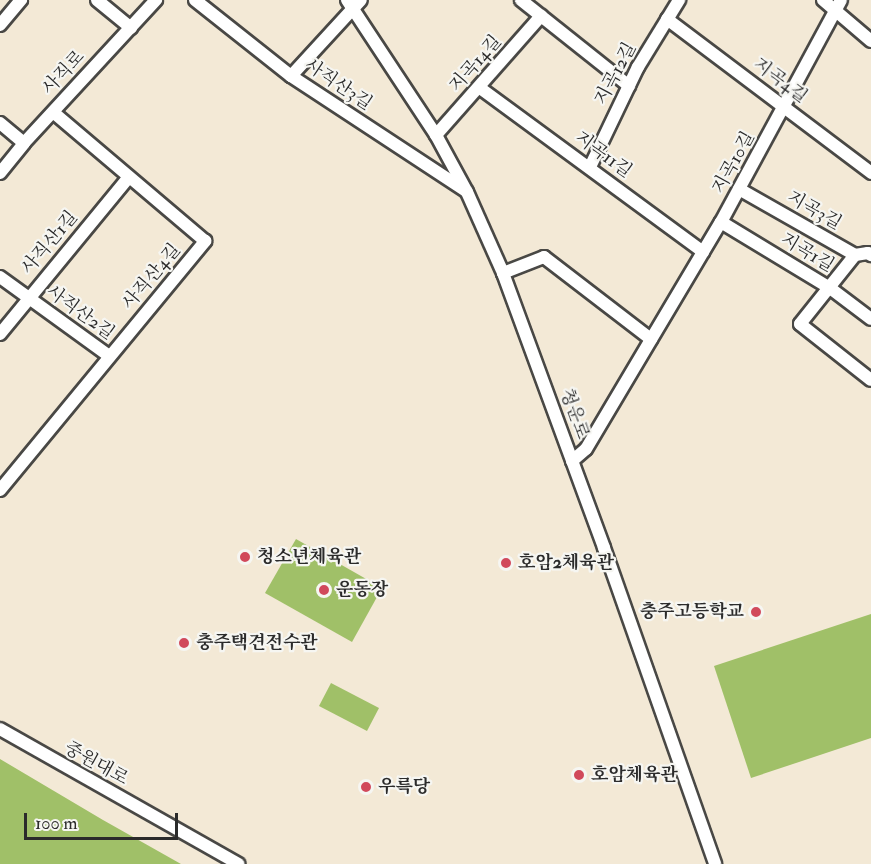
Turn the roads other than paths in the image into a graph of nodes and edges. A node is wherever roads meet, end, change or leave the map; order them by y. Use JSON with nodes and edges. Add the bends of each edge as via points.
{"nodes":[{"id":1,"x":21,"y":0,"type":"edge"},
{"id":2,"x":97,"y":0,"type":"edge"},
{"id":3,"x":156,"y":0,"type":"edge"},
{"id":4,"x":195,"y":0,"type":"edge"},
{"id":5,"x":521,"y":0,"type":"edge"},
{"id":6,"x":680,"y":0,"type":"edge"},
{"id":7,"x":823,"y":0,"type":"edge"},
{"id":8,"x":354,"y":3,"type":"edge"},
{"id":9,"x":838,"y":5,"type":"edge"},
{"id":10,"x":541,"y":16,"type":"junction"},
{"id":11,"x":667,"y":19,"type":"junction"},
{"id":12,"x":0,"y":25,"type":"edge"},
{"id":13,"x":131,"y":28,"type":"junction"},
{"id":14,"x":871,"y":41,"type":"edge"},
{"id":15,"x":291,"y":76,"type":"junction"},
{"id":16,"x":629,"y":86,"type":"junction"},
{"id":17,"x":480,"y":88,"type":"junction"},
{"id":18,"x":785,"y":108,"type":"junction"},
{"id":19,"x":53,"y":112,"type":"junction"},
{"id":20,"x":0,"y":123,"type":"edge"},
{"id":21,"x":436,"y":135,"type":"junction"},
{"id":22,"x":24,"y":143,"type":"junction"},
{"id":23,"x":590,"y":167,"type":"junction"},
{"id":24,"x":0,"y":173,"type":"edge"},
{"id":25,"x":871,"y":173,"type":"edge"},
{"id":26,"x":129,"y":177,"type":"junction"},
{"id":27,"x":739,"y":189,"type":"junction"},
{"id":28,"x":468,"y":192,"type":"junction"},
{"id":29,"x":722,"y":222,"type":"junction"},
{"id":30,"x":703,"y":252,"type":"junction"},
{"id":31,"x":855,"y":255,"type":"junction"},
{"id":32,"x":871,"y":255,"type":"edge"},
{"id":33,"x":503,"y":273,"type":"junction"},
{"id":34,"x":0,"y":277,"type":"edge"},
{"id":35,"x":830,"y":288,"type":"junction"},
{"id":36,"x":28,"y":297,"type":"junction"},
{"id":37,"x":871,"y":319,"type":"edge"},
{"id":38,"x":0,"y":334,"type":"edge"},
{"id":39,"x":651,"y":339,"type":"junction"},
{"id":40,"x":109,"y":356,"type":"junction"},
{"id":41,"x":871,"y":380,"type":"edge"},
{"id":42,"x":572,"y":461,"type":"junction"},
{"id":43,"x":0,"y":490,"type":"edge"},
{"id":44,"x":0,"y":729,"type":"edge"},
{"id":45,"x":239,"y":864,"type":"edge"},
{"id":46,"x":715,"y":864,"type":"edge"}],
"edges":[{"from":1,"to":12,"type":"street"},
{"from":2,"to":13,"type":"street"},
{"from":3,"to":13,"type":"street","name":"사직로"},
{"from":4,"to":15,"type":"street","name":"사직산3길"},
{"from":5,"to":10,"type":"street"},
{"from":6,"to":11,"type":"street","name":"지곡12길"},
{"from":7,"to":9,"type":"street"},
{"from":8,"to":15,"type":"street"},
{"from":8,"to":21,"type":"street","name":"청운로"},
{"from":9,"to":14,"type":"street"},
{"from":9,"to":18,"type":"street","name":"지곡10길"},
{"from":10,"to":16,"type":"street"},
{"from":10,"to":17,"type":"street","name":"지곡14길"},
{"from":11,"to":16,"type":"street","name":"지곡12길"},
{"from":11,"to":18,"type":"street","name":"지곡4길"},
{"from":13,"to":19,"type":"street","name":"사직로"},
{"from":15,"to":28,"type":"street","name":"사직산3길"},
{"from":16,"to":23,"type":"street","name":"지곡12길"},
{"from":17,"to":21,"type":"street","name":"지곡14길"},
{"from":17,"to":23,"type":"street","name":"지곡11길"},
{"from":18,"to":25,"type":"street","name":"지곡4길"},
{"from":18,"to":27,"type":"street","name":"지곡10길"},
{"from":19,"to":22,"type":"street","name":"사직로"},
{"from":19,"to":26,"type":"street","name":"사직산4길"},
{"from":20,"to":22,"type":"street"},
{"from":21,"to":28,"type":"street","name":"청운로"},
{"from":22,"to":24,"type":"street","name":"사직로"},
{"from":23,"to":30,"type":"street","name":"지곡11길"},
{"from":26,"to":36,"type":"street","name":"사직산1길"},
{"from":26,"to":40,"type":"street","name":"사직산4길","via":[[206,241]]},
{"from":27,"to":29,"type":"street","name":"지곡10길"},
{"from":27,"to":31,"type":"street","name":"지곡3길"},
{"from":28,"to":33,"type":"street","name":"청운로"},
{"from":29,"to":30,"type":"street","name":"지곡10길"},
{"from":29,"to":35,"type":"street","name":"지곡1길"},
{"from":30,"to":39,"type":"street","name":"지곡10길"},
{"from":31,"to":32,"type":"street","name":"지곡3길"},
{"from":31,"to":35,"type":"street"},
{"from":33,"to":39,"type":"street","via":[[544,257]]},
{"from":33,"to":42,"type":"street","name":"청운로"},
{"from":34,"to":36,"type":"street","name":"사직산2길"},
{"from":35,"to":37,"type":"street","name":"지곡1길"},
{"from":35,"to":41,"type":"street","via":[[800,324]]},
{"from":36,"to":38,"type":"street","name":"사직산1길"},
{"from":36,"to":40,"type":"street","name":"사직산2길"},
{"from":39,"to":42,"type":"street","name":"지곡10길","via":[[586,449]]},
{"from":40,"to":43,"type":"street","name":"사직산4길"},
{"from":42,"to":46,"type":"street","name":"청운로"},
{"from":44,"to":45,"type":"street","name":"중원대로"}]}
